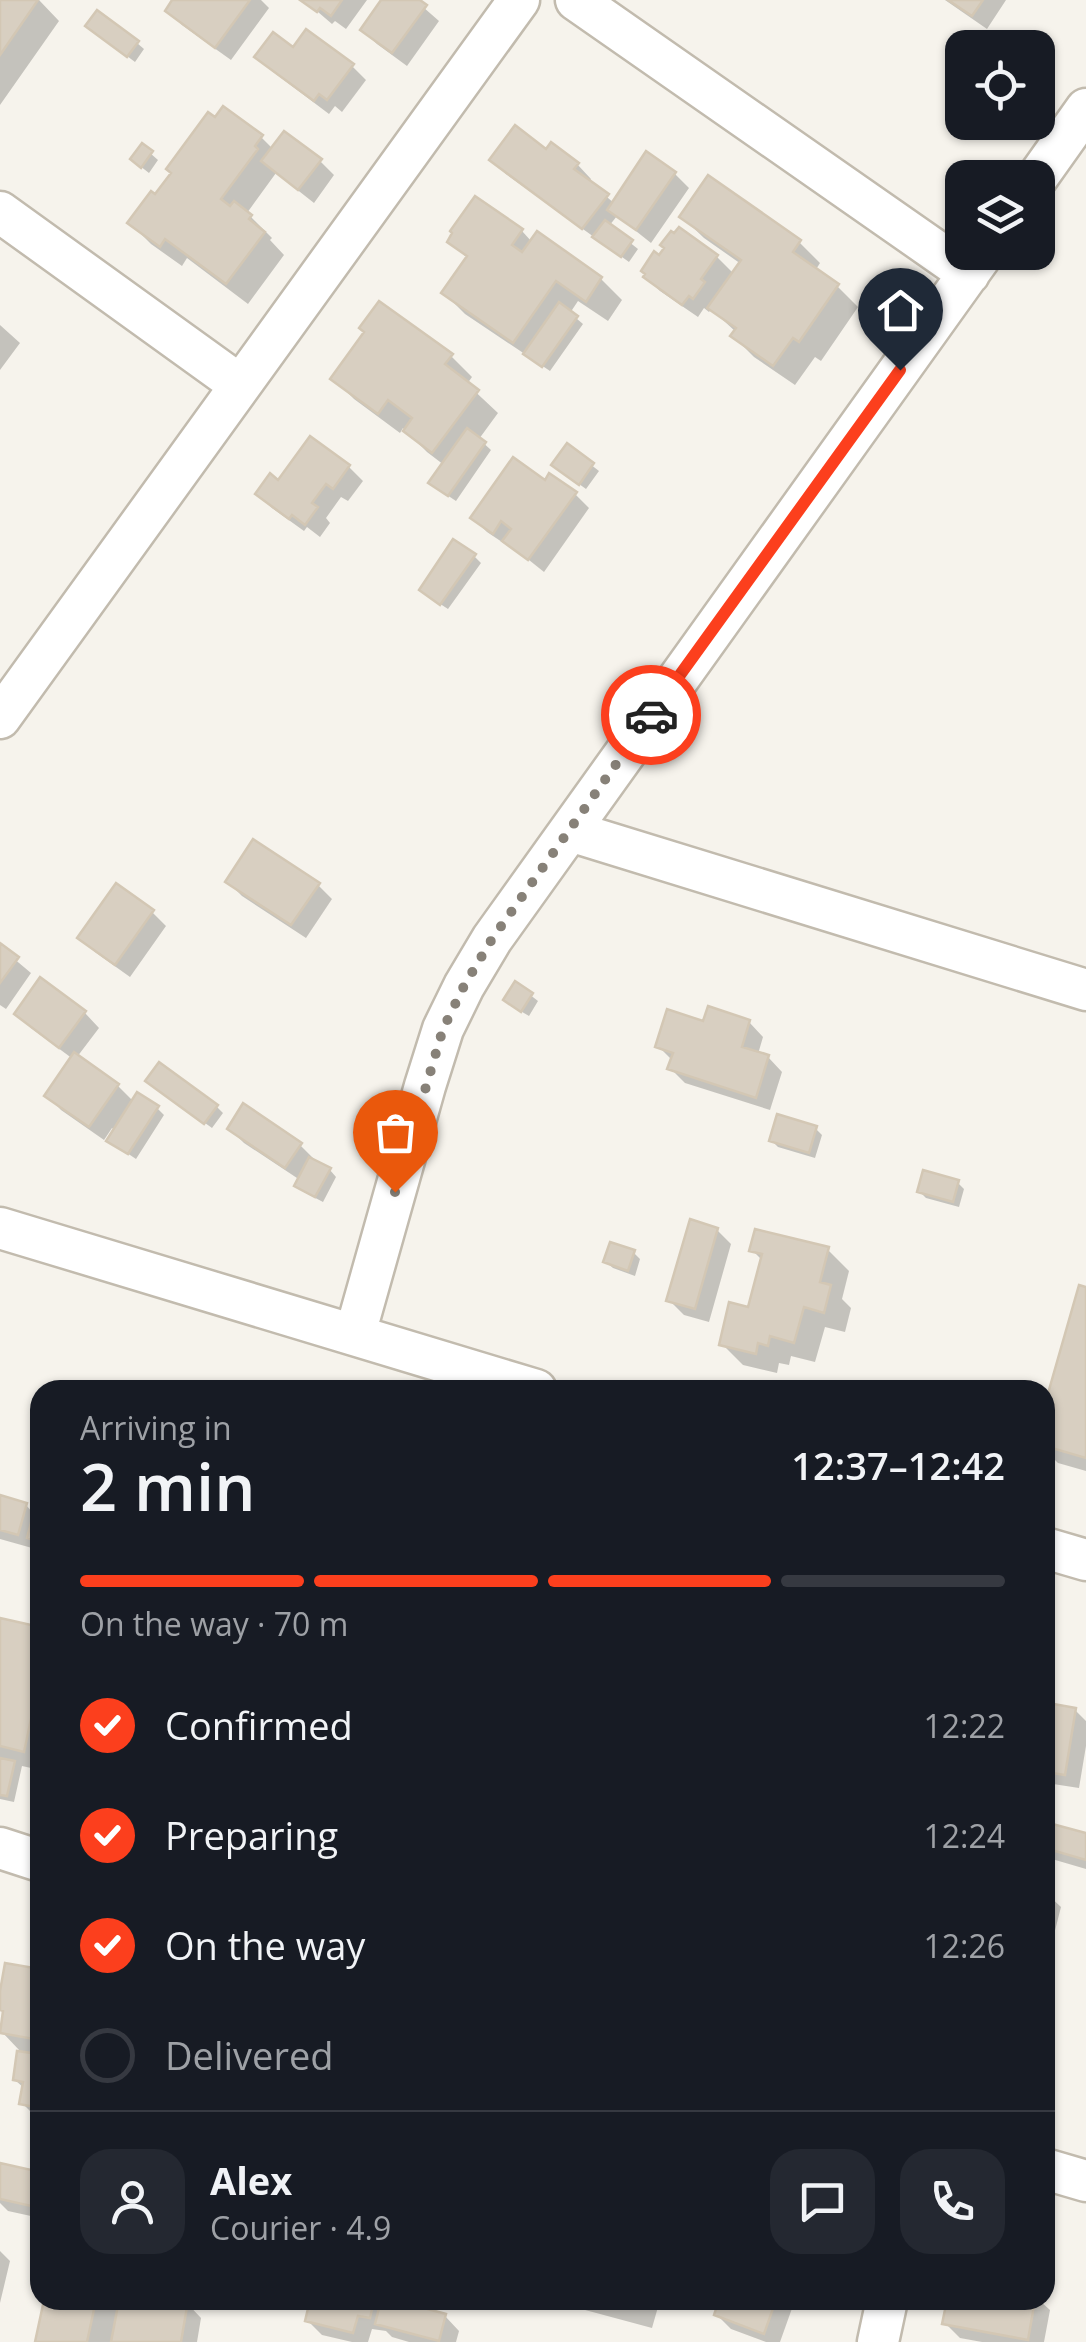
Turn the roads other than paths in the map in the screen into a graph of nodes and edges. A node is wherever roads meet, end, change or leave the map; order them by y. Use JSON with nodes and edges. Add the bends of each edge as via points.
{"nodes":[{"id":1,"x":519,"y":0,"type":"edge"},
{"id":2,"x":576,"y":0,"type":"edge"},
{"id":3,"x":1086,"y":109,"type":"edge"},
{"id":4,"x":1051,"y":160,"type":"edge"},
{"id":5,"x":0,"y":212,"type":"edge"},
{"id":6,"x":945,"y":242,"type":"edge"},
{"id":7,"x":972,"y":270,"type":"edge"},
{"id":8,"x":240,"y":385,"type":"junction"},
{"id":9,"x":0,"y":718,"type":"edge"},
{"id":10,"x":570,"y":831,"type":"junction"},
{"id":11,"x":1086,"y":989,"type":"edge"},
{"id":12,"x":0,"y":1228,"type":"edge"},
{"id":13,"x":355,"y":1334,"type":"junction"},
{"id":14,"x":504,"y":1380,"type":"edge"},
{"id":15,"x":1055,"y":1551,"type":"edge"},
{"id":16,"x":1086,"y":1560,"type":"edge"},
{"id":17,"x":0,"y":1848,"type":"edge"},
{"id":18,"x":30,"y":1858,"type":"edge"},
{"id":19,"x":1055,"y":2172,"type":"edge"},
{"id":20,"x":1086,"y":2181,"type":"edge"},
{"id":21,"x":885,"y":2310,"type":"edge"},
{"id":22,"x":878,"y":2342,"type":"edge"}],
"edges":[{"from":1,"to":8,"type":"street"},
{"from":2,"to":6,"type":"street"},
{"from":3,"to":4,"type":"street"},
{"from":5,"to":8,"type":"street"},
{"from":7,"to":10,"type":"street"},
{"from":8,"to":9,"type":"street"},
{"from":10,"to":11,"type":"street"},
{"from":10,"to":13,"type":"street","via":[[492,939],[443,1029]]},
{"from":12,"to":13,"type":"street"},
{"from":13,"to":14,"type":"street"},
{"from":15,"to":16,"type":"street"},
{"from":17,"to":18,"type":"street"},
{"from":19,"to":20,"type":"street"},
{"from":21,"to":22,"type":"street"}]}
